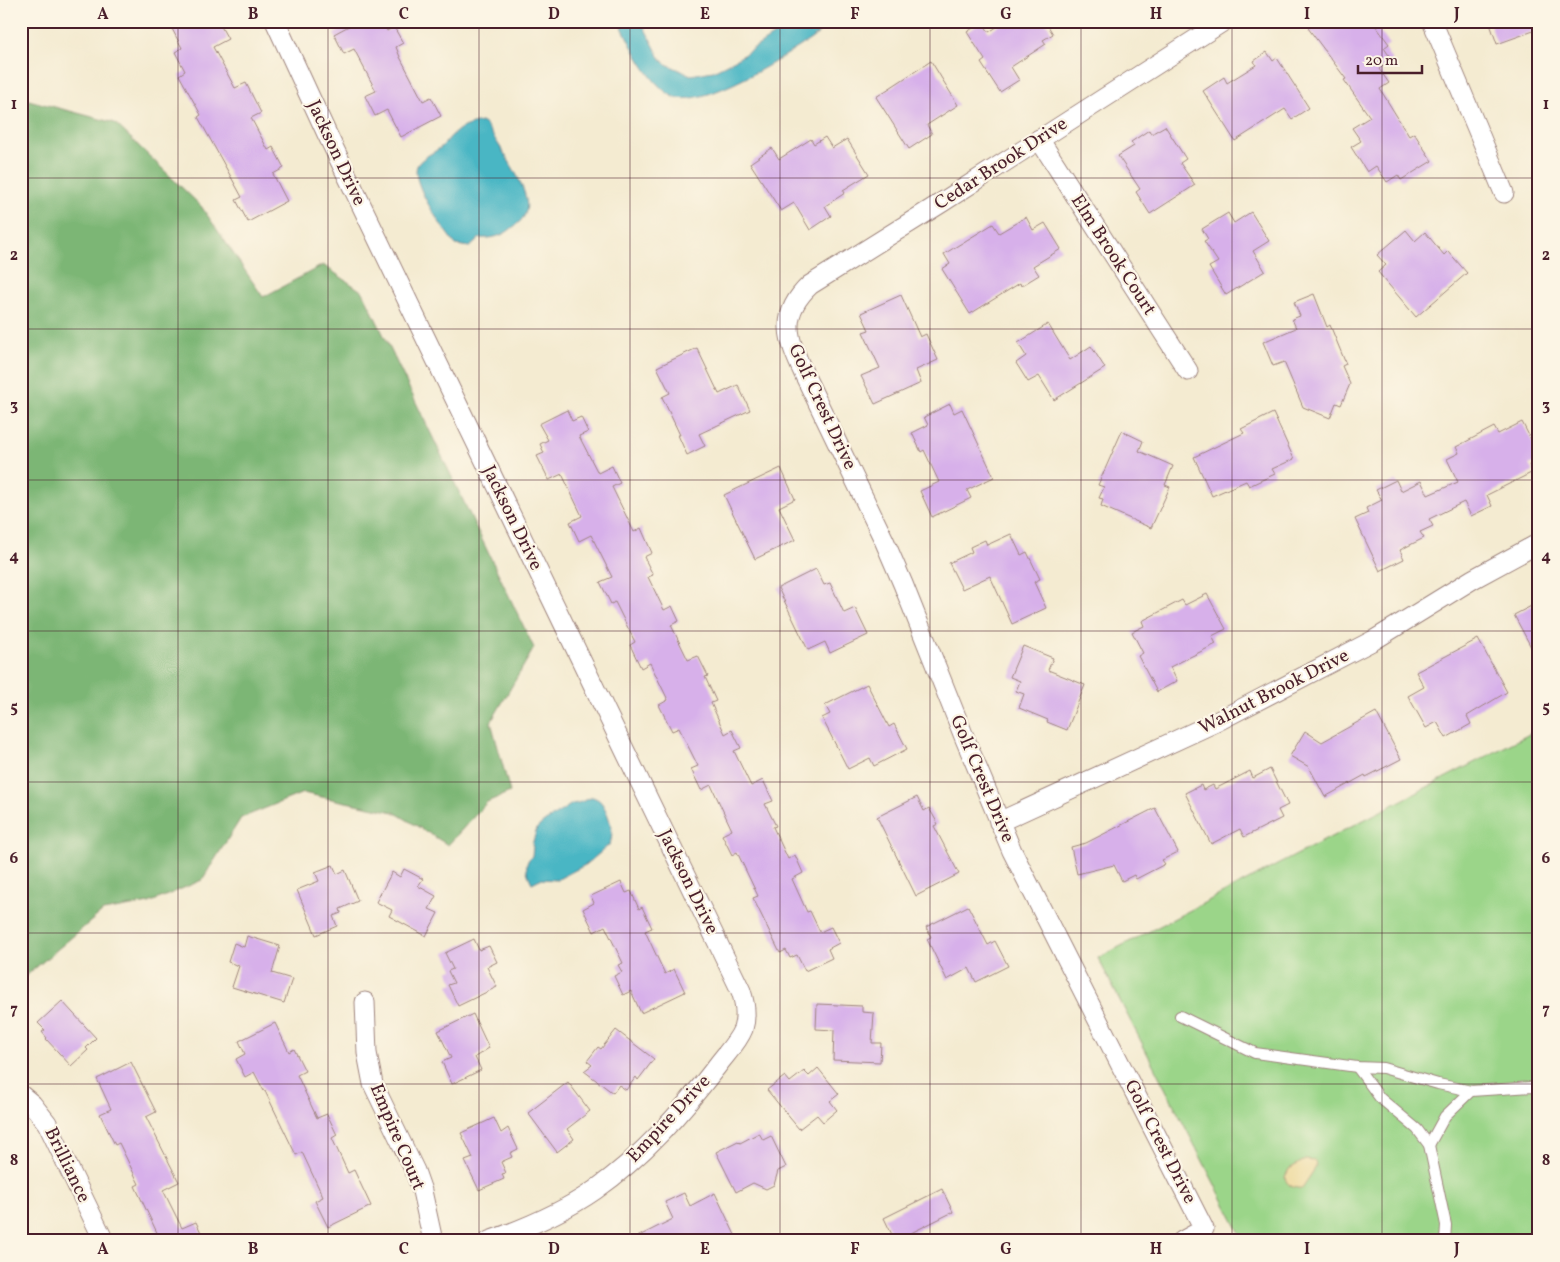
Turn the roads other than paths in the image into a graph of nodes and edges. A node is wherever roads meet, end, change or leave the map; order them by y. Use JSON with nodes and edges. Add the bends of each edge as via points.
{"nodes":[{"id":1,"x":275,"y":21,"type":"edge"},
{"id":2,"x":1224,"y":21,"type":"edge"},
{"id":3,"x":1432,"y":21,"type":"edge"},
{"id":4,"x":1039,"y":139,"type":"junction"},
{"id":5,"x":1504,"y":194,"type":"dead end"},
{"id":6,"x":790,"y":318,"type":"joint"},
{"id":7,"x":1188,"y":371,"type":"dead end"},
{"id":8,"x":1539,"y":543,"type":"edge"},
{"id":9,"x":999,"y":822,"type":"junction"},
{"id":10,"x":365,"y":1002,"type":"dead end"},
{"id":11,"x":745,"y":1015,"type":"joint"},
{"id":12,"x":1180,"y":1016,"type":"dead end"},
{"id":13,"x":1357,"y":1067,"type":"junction"},
{"id":14,"x":1539,"y":1088,"type":"edge"},
{"id":15,"x":1471,"y":1091,"type":"junction"},
{"id":16,"x":21,"y":1095,"type":"edge"},
{"id":17,"x":1430,"y":1145,"type":"junction"},
{"id":18,"x":104,"y":1241,"type":"edge"},
{"id":19,"x":433,"y":1241,"type":"edge"},
{"id":20,"x":489,"y":1241,"type":"edge"},
{"id":21,"x":1182,"y":1241,"type":"edge"},
{"id":22,"x":1445,"y":1241,"type":"edge"}],
"edges":[{"from":1,"to":11,"type":"street","name":"Jackson Drive","via":[[348,179],[741,991]]},
{"from":2,"to":4,"type":"street","name":"Cedar Brook Drive"},
{"from":3,"to":5,"type":"street"},
{"from":4,"to":6,"type":"street","name":"Cedar Brook Drive","via":[[810,285],[800,295]]},
{"from":4,"to":7,"type":"street","name":"Elm Brook Court"},
{"from":6,"to":9,"type":"street","name":"Golf Crest Drive","via":[[791,346],[888,548]]},
{"from":8,"to":9,"type":"street","name":"Walnut Brook Drive","via":[[1374,640],[1216,722]]},
{"from":9,"to":21,"type":"street","name":"Golf Crest Drive","via":[[1031,892],[1204,1229]]},
{"from":10,"to":19,"type":"street","name":"Empire Court","via":[[367,1053],[373,1084],[415,1171]]},
{"from":11,"to":20,"type":"street","name":"Empire Drive","via":[[743,1029],[729,1050],[674,1120],[646,1149],[569,1206]]},
{"from":12,"to":13,"type":"lane","via":[[1255,1052]]},
{"from":13,"to":15,"type":"lane","via":[[1383,1068]]},
{"from":13,"to":17,"type":"lane","via":[[1380,1098],[1417,1129]]},
{"from":14,"to":15,"type":"lane"},
{"from":15,"to":17,"type":"lane","via":[[1445,1116]]},
{"from":16,"to":18,"type":"street","name":"Brilliance","via":[[47,1123]]},
{"from":17,"to":22,"type":"lane","via":[[1446,1225]]}]}
